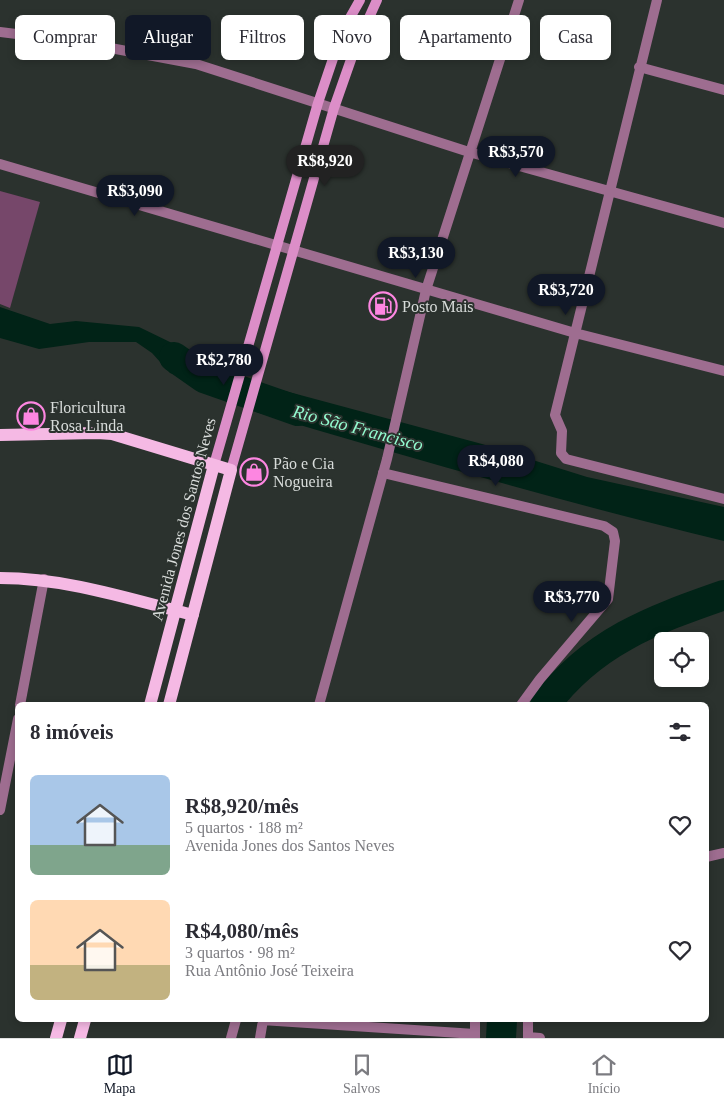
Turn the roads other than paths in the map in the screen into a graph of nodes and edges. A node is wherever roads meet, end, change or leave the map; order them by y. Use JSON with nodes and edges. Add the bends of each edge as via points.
{"nodes":[{"id":1,"x":360,"y":0,"type":"edge"},
{"id":2,"x":377,"y":0,"type":"edge"},
{"id":3,"x":519,"y":0,"type":"edge"},
{"id":4,"x":657,"y":0,"type":"edge"},
{"id":5,"x":0,"y":32,"type":"edge"},
{"id":6,"x":639,"y":67,"type":"junction"},
{"id":7,"x":724,"y":90,"type":"edge"},
{"id":8,"x":318,"y":103,"type":"junction"},
{"id":9,"x":334,"y":108,"type":"junction"},
{"id":10,"x":469,"y":152,"type":"junction"},
{"id":11,"x":0,"y":164,"type":"edge"},
{"id":12,"x":609,"y":192,"type":"junction"},
{"id":13,"x":724,"y":223,"type":"edge"},
{"id":14,"x":278,"y":245,"type":"junction"},
{"id":15,"x":295,"y":250,"type":"junction"},
{"id":16,"x":426,"y":290,"type":"junction"},
{"id":17,"x":575,"y":333,"type":"junction"},
{"id":18,"x":724,"y":371,"type":"edge"},
{"id":19,"x":0,"y":435,"type":"edge"},
{"id":20,"x":214,"y":465,"type":"junction"},
{"id":21,"x":231,"y":470,"type":"junction"},
{"id":22,"x":383,"y":473,"type":"junction"},
{"id":23,"x":724,"y":499,"type":"edge"},
{"id":24,"x":0,"y":578,"type":"edge"},
{"id":25,"x":44,"y":580,"type":"junction"},
{"id":26,"x":175,"y":611,"type":"junction"},
{"id":27,"x":194,"y":615,"type":"junction"},
{"id":28,"x":21,"y":702,"type":"edge"},
{"id":29,"x":151,"y":702,"type":"edge"},
{"id":30,"x":170,"y":702,"type":"edge"},
{"id":31,"x":320,"y":702,"type":"edge"},
{"id":32,"x":523,"y":702,"type":"edge"},
{"id":33,"x":15,"y":734,"type":"edge"},
{"id":34,"x":0,"y":810,"type":"edge"},
{"id":35,"x":724,"y":853,"type":"edge"},
{"id":36,"x":709,"y":856,"type":"edge"},
{"id":37,"x":60,"y":1022,"type":"edge"},
{"id":38,"x":84,"y":1022,"type":"edge"},
{"id":39,"x":235,"y":1022,"type":"edge"},
{"id":40,"x":262,"y":1022,"type":"edge"},
{"id":41,"x":289,"y":1022,"type":"edge"},
{"id":42,"x":476,"y":1022,"type":"edge"},
{"id":43,"x":528,"y":1022,"type":"edge"},
{"id":44,"x":475,"y":1036,"type":"edge"},
{"id":45,"x":528,"y":1037,"type":"edge"},
{"id":46,"x":56,"y":1038,"type":"edge"},
{"id":47,"x":80,"y":1038,"type":"edge"},
{"id":48,"x":231,"y":1038,"type":"edge"},
{"id":49,"x":260,"y":1038,"type":"edge"},
{"id":50,"x":540,"y":1038,"type":"edge"}],
"edges":[{"from":1,"to":8,"type":"main road","name":"Avenida Jones dos Santos Neves","via":[[342,32]]},
{"from":2,"to":9,"type":"main road","name":"Avenida Jones dos Santos Neves","via":[[354,51]]},
{"from":3,"to":10,"type":"street"},
{"from":4,"to":6,"type":"street"},
{"from":5,"to":8,"type":"street","via":[[73,41],[196,64]]},
{"from":6,"to":7,"type":"street"},
{"from":6,"to":12,"type":"street"},
{"from":8,"to":9,"type":"street"},
{"from":8,"to":14,"type":"main road","name":"Avenida Jones dos Santos Neves"},
{"from":9,"to":10,"type":"street"},
{"from":9,"to":15,"type":"main road","name":"Avenida Jones dos Santos Neves"},
{"from":10,"to":12,"type":"street"},
{"from":10,"to":16,"type":"street"},
{"from":11,"to":14,"type":"street"},
{"from":12,"to":13,"type":"street"},
{"from":12,"to":17,"type":"street"},
{"from":14,"to":15,"type":"street"},
{"from":14,"to":20,"type":"main road","name":"Avenida Jones dos Santos Neves"},
{"from":15,"to":16,"type":"street"},
{"from":15,"to":21,"type":"main road","name":"Avenida Jones dos Santos Neves"},
{"from":16,"to":17,"type":"street"},
{"from":16,"to":22,"type":"street"},
{"from":17,"to":18,"type":"street"},
{"from":17,"to":23,"type":"street","via":[[555,415],[562,431],[563,458]]},
{"from":19,"to":20,"type":"main road","via":[[112,434]]},
{"from":20,"to":21,"type":"main road"},
{"from":20,"to":26,"type":"main road","name":"Avenida Jones dos Santos Neves"},
{"from":21,"to":27,"type":"main road","name":"Avenida Jones dos Santos Neves"},
{"from":22,"to":31,"type":"street"},
{"from":22,"to":32,"type":"street","via":[[604,526],[613,532],[616,541],[608,599]]},
{"from":24,"to":25,"type":"main road"},
{"from":25,"to":26,"type":"main road"},
{"from":25,"to":28,"type":"street"},
{"from":26,"to":27,"type":"main road"},
{"from":26,"to":29,"type":"main road","name":"Avenida Jones dos Santos Neves"},
{"from":27,"to":30,"type":"main road","name":"Avenida Jones dos Santos Neves"},
{"from":33,"to":34,"type":"street"},
{"from":35,"to":36,"type":"street"},
{"from":37,"to":46,"type":"main road"},
{"from":38,"to":47,"type":"main road"},
{"from":39,"to":48,"type":"street"},
{"from":40,"to":49,"type":"street"},
{"from":41,"to":44,"type":"street"},
{"from":42,"to":44,"type":"street"},
{"from":43,"to":45,"type":"street"},
{"from":45,"to":50,"type":"street"}]}
